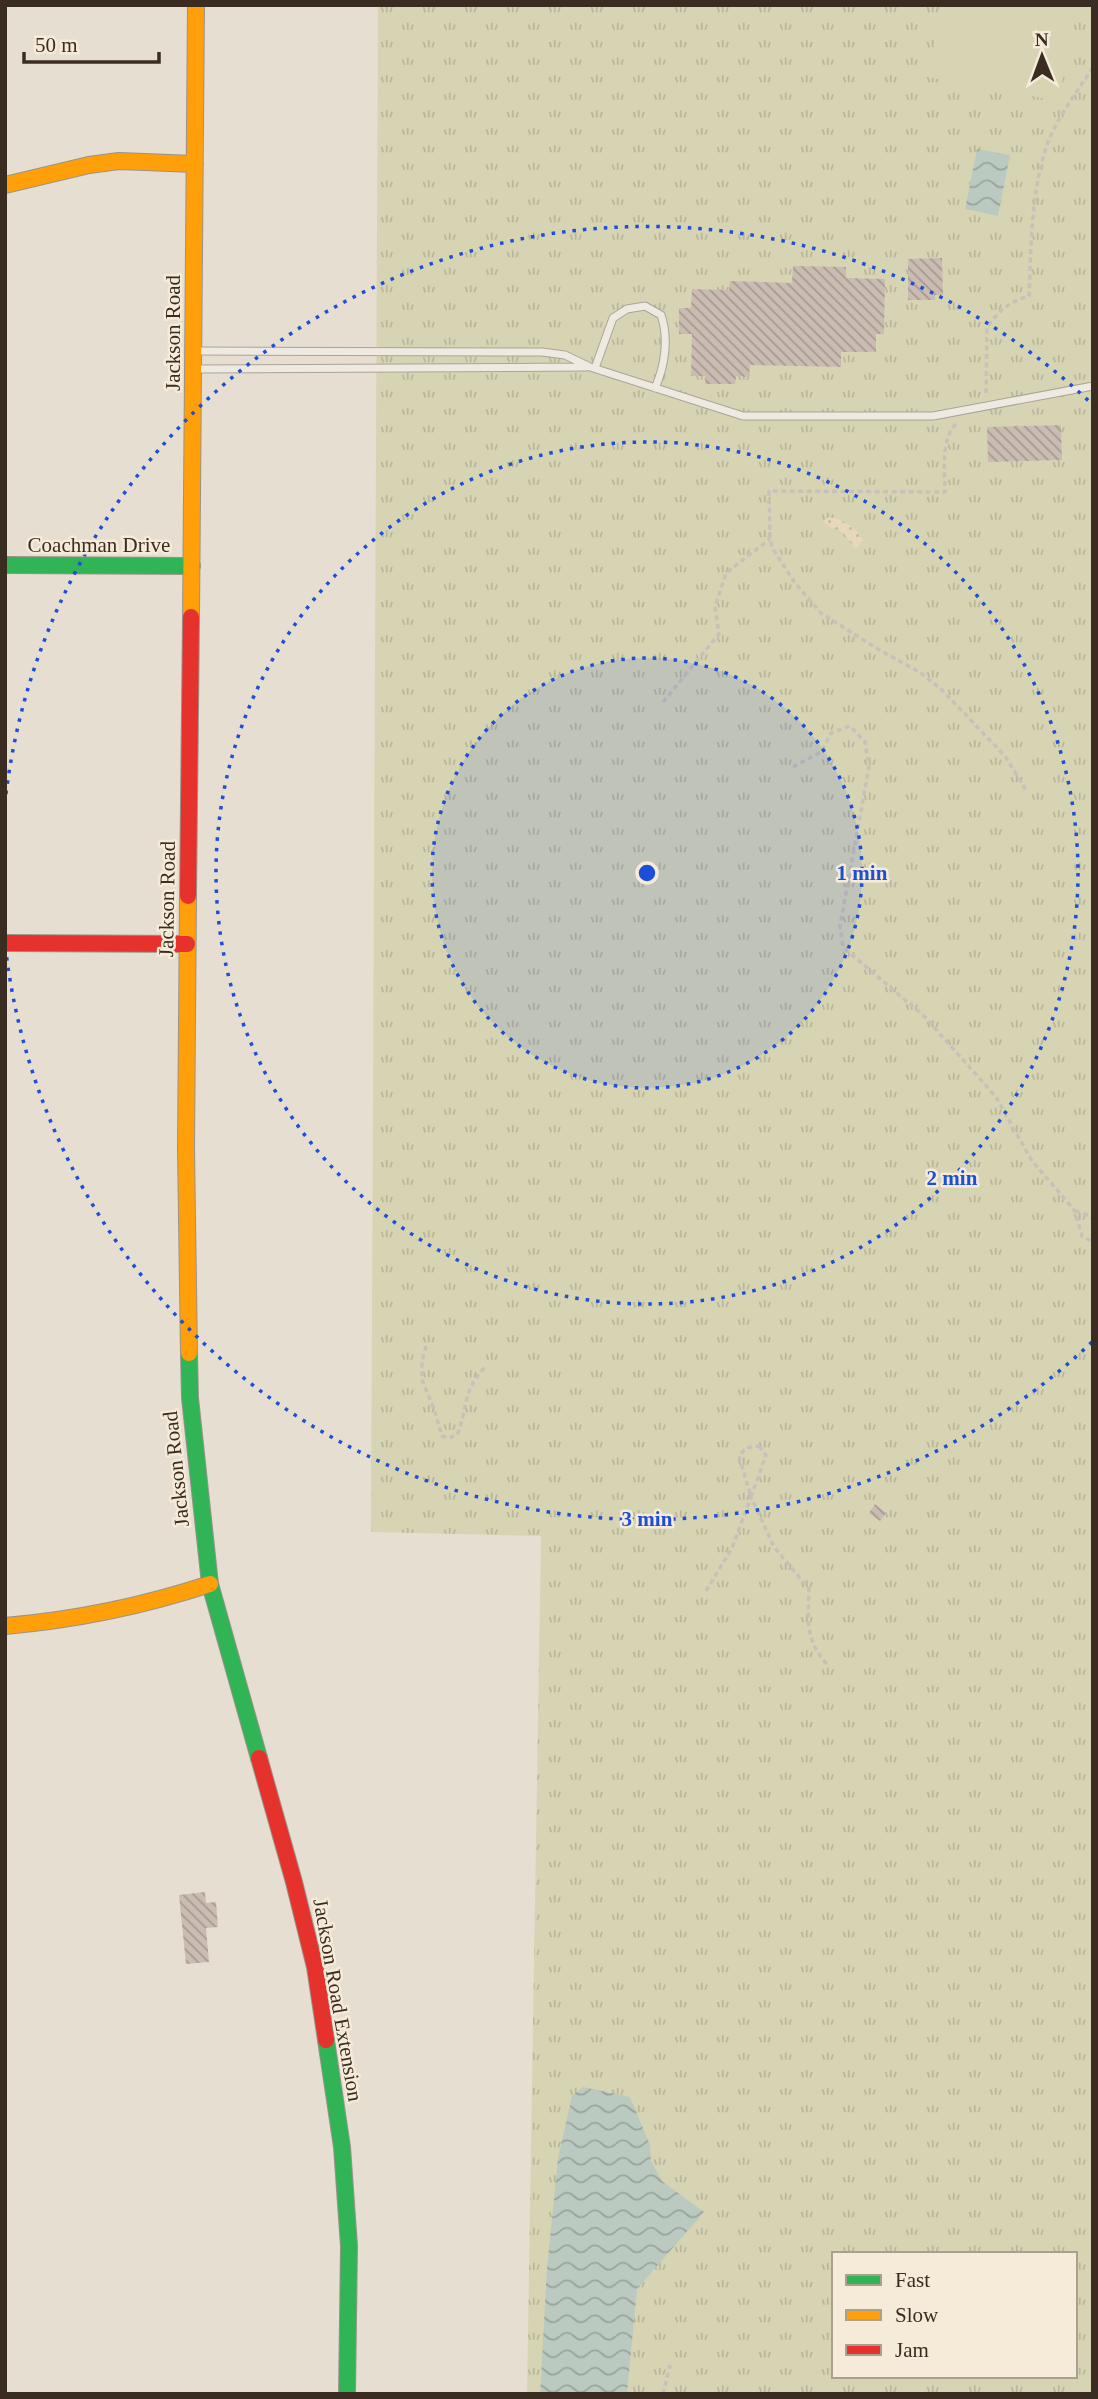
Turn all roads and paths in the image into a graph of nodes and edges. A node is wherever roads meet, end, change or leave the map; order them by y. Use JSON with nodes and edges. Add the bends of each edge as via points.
{"nodes":[{"id":1,"x":196,"y":5,"type":"edge"},
{"id":2,"x":1093,"y":67,"type":"edge"},
{"id":3,"x":195,"y":164,"type":"junction"},
{"id":4,"x":5,"y":185,"type":"edge"},
{"id":5,"x":194,"y":351,"type":"junction"},
{"id":6,"x":593,"y":368,"type":"junction"},
{"id":7,"x":194,"y":369,"type":"junction"},
{"id":8,"x":1093,"y":386,"type":"edge"},
{"id":9,"x":655,"y":388,"type":"junction"},
{"id":10,"x":986,"y":393,"type":"dead end"},
{"id":11,"x":958,"y":421,"type":"dead end"},
{"id":12,"x":770,"y":539,"type":"junction"},
{"id":13,"x":5,"y":565,"type":"edge"},
{"id":14,"x":192,"y":566,"type":"junction"},
{"id":15,"x":663,"y":702,"type":"dead end"},
{"id":16,"x":793,"y":767,"type":"dead end"},
{"id":17,"x":1026,"y":790,"type":"dead end"},
{"id":18,"x":5,"y":943,"type":"edge"},
{"id":19,"x":187,"y":944,"type":"junction"},
{"id":20,"x":1075,"y":1211,"type":"junction"},
{"id":21,"x":1093,"y":1219,"type":"edge"},
{"id":22,"x":1093,"y":1242,"type":"edge"},
{"id":23,"x":426,"y":1346,"type":"dead end"},
{"id":24,"x":485,"y":1367,"type":"dead end"},
{"id":25,"x":751,"y":1497,"type":"junction"},
{"id":26,"x":209,"y":1584,"type":"junction"},
{"id":27,"x":706,"y":1591,"type":"dead end"},
{"id":28,"x":5,"y":1626,"type":"edge"},
{"id":29,"x":827,"y":1664,"type":"dead end"},
{"id":30,"x":670,"y":2365,"type":"dead end"},
{"id":31,"x":346,"y":2394,"type":"edge"},
{"id":32,"x":663,"y":2394,"type":"edge"}],
"edges":[{"from":1,"to":3,"type":"street","name":"Jackson Road"},
{"from":2,"to":10,"type":"path","via":[[1044,152],[1032,233],[1029,296],[1003,307],[986,327]]},
{"from":3,"to":4,"type":"street","via":[[119,161]]},
{"from":3,"to":5,"type":"street","name":"Jackson Road"},
{"from":5,"to":6,"type":"lane","via":[[541,352],[565,355]]},
{"from":5,"to":7,"type":"street","name":"Jackson Road"},
{"from":6,"to":7,"type":"lane"},
{"from":6,"to":9,"type":"lane"},
{"from":6,"to":9,"type":"lane","via":[[613,317],[645,306],[661,315],[665,328],[663,365]]},
{"from":7,"to":14,"type":"street","name":"Jackson Road"},
{"from":8,"to":9,"type":"lane","via":[[933,416],[743,416]]},
{"from":11,"to":12,"type":"path","via":[[946,445],[944,492],[769,491]]},
{"from":12,"to":15,"type":"path","via":[[726,573],[715,607],[719,634]]},
{"from":12,"to":17,"type":"path","via":[[795,583],[821,613],[942,690],[1005,756]]},
{"from":13,"to":14,"type":"street","name":"Coachman Drive"},
{"from":14,"to":19,"type":"street","name":"Jackson Road"},
{"from":16,"to":20,"type":"path","via":[[821,752],[831,733],[850,726],[865,742],[869,767],[840,926],[843,947],[925,1017],[996,1097],[1032,1161]]},
{"from":18,"to":19,"type":"street"},
{"from":19,"to":26,"type":"street","name":"Jackson Road","via":[[190,1398]]},
{"from":20,"to":21,"type":"path"},
{"from":20,"to":22,"type":"path","via":[[1082,1236]]},
{"from":23,"to":24,"type":"path","via":[[422,1380],[442,1436],[457,1435],[465,1398]]},
{"from":25,"to":25,"type":"path","via":[[739,1456],[746,1448],[760,1446],[766,1455]]},
{"from":25,"to":27,"type":"path","via":[[732,1548]]},
{"from":25,"to":29,"type":"path","via":[[774,1546],[809,1589],[808,1630]]},
{"from":26,"to":28,"type":"street","via":[[143,1606]]},
{"from":26,"to":31,"type":"street","name":"Jackson Road Extension","via":[[315,1967],[342,2147],[349,2246]]},
{"from":30,"to":32,"type":"path"}]}
